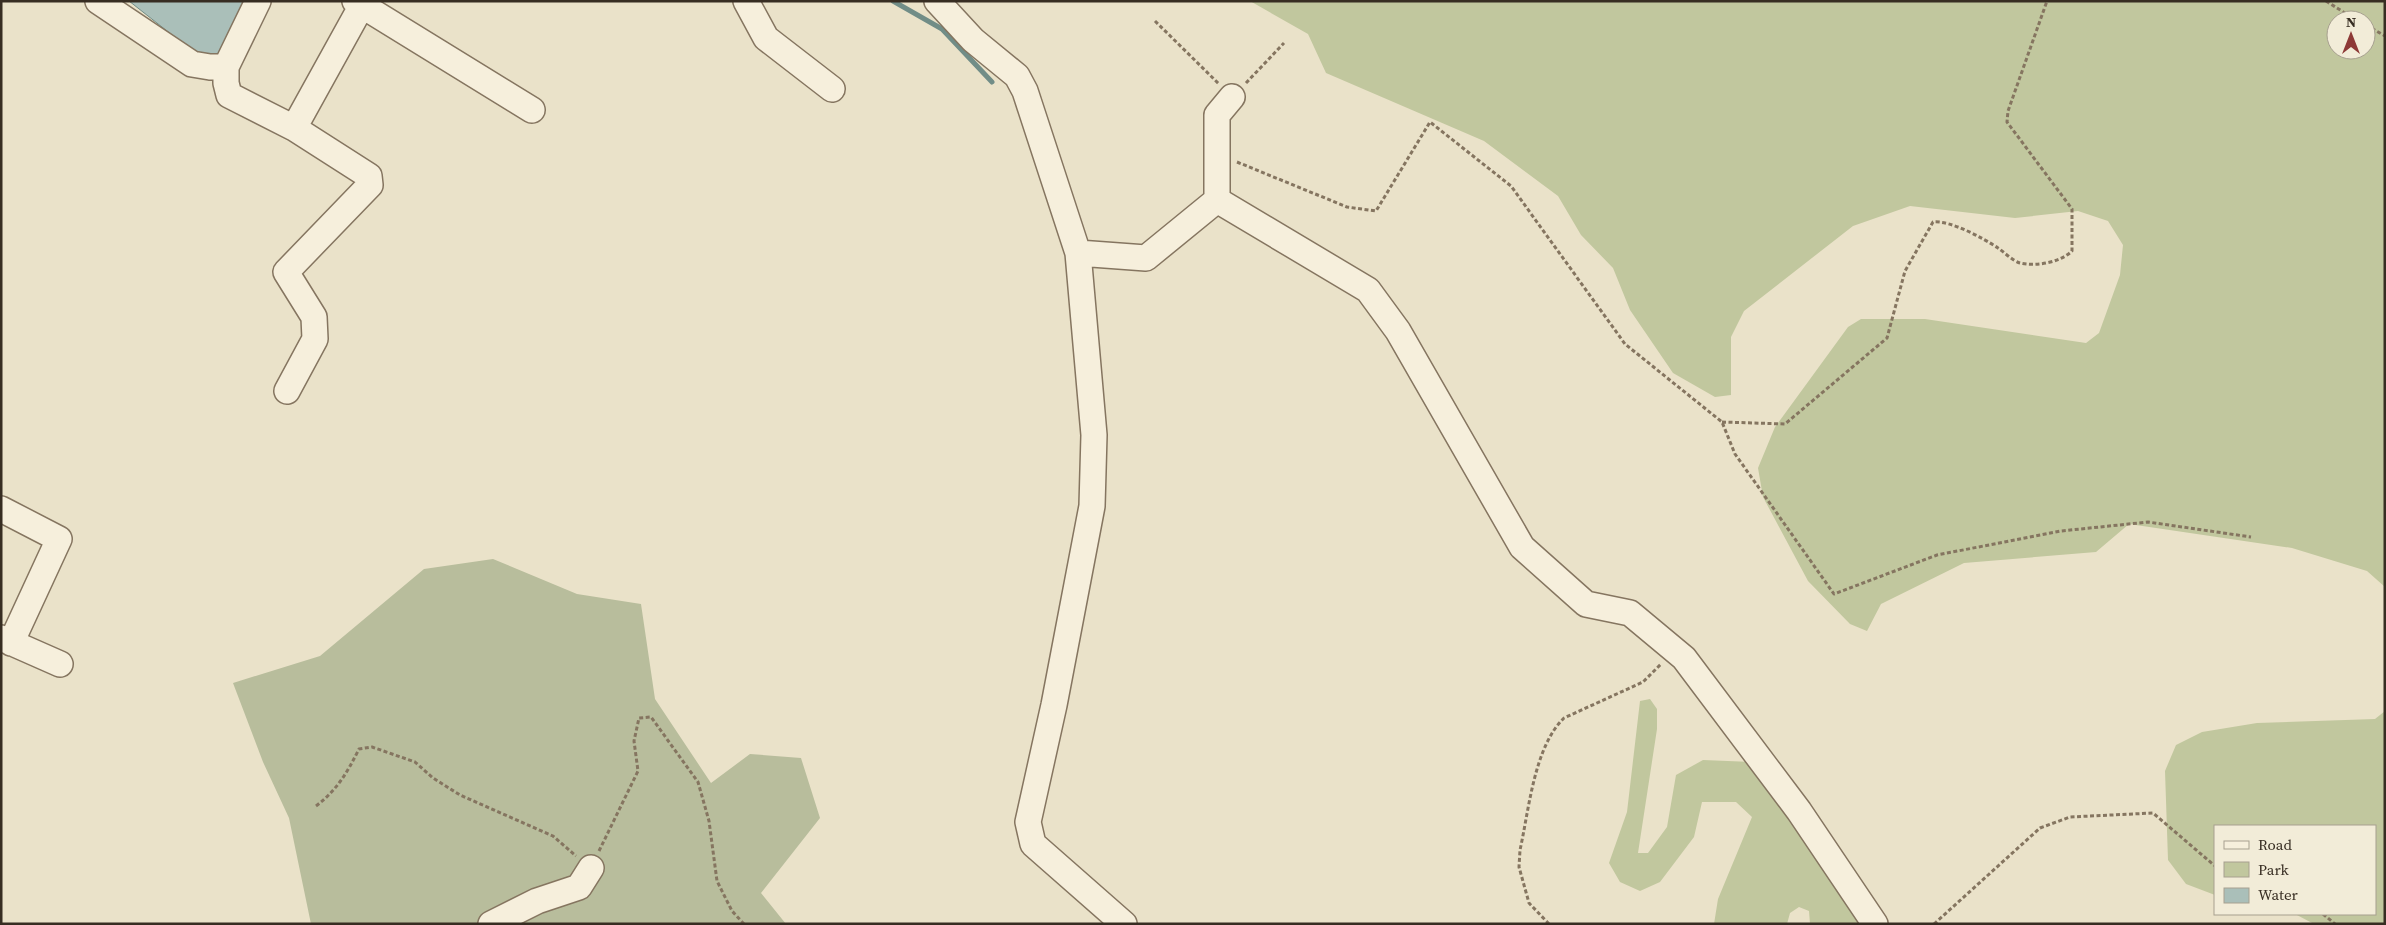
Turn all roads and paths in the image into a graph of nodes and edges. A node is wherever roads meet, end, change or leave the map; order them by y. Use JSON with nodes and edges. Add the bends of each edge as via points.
{"nodes":[{"id":1,"x":258,"y":1,"type":"edge"},
{"id":2,"x":746,"y":1,"type":"edge"},
{"id":3,"x":937,"y":1,"type":"edge"},
{"id":4,"x":2047,"y":1,"type":"edge"},
{"id":5,"x":2326,"y":1,"type":"edge"},
{"id":6,"x":358,"y":3,"type":"edge"},
{"id":7,"x":108,"y":4,"type":"edge"},
{"id":8,"x":2340,"y":10,"type":"edge"},
{"id":9,"x":1155,"y":21,"type":"dead end"},
{"id":10,"x":1284,"y":43,"type":"dead end"},
{"id":11,"x":226,"y":67,"type":"junction"},
{"id":12,"x":832,"y":88,"type":"dead end"},
{"id":13,"x":1232,"y":97,"type":"junction"},
{"id":14,"x":532,"y":110,"type":"dead end"},
{"id":15,"x":294,"y":128,"type":"junction"},
{"id":16,"x":1219,"y":155,"type":"junction"},
{"id":17,"x":1217,"y":200,"type":"junction"},
{"id":18,"x":1078,"y":253,"type":"junction"},
{"id":19,"x":287,"y":391,"type":"dead end"},
{"id":20,"x":1722,"y":422,"type":"junction"},
{"id":21,"x":1,"y":509,"type":"edge"},
{"id":22,"x":2251,"y":537,"type":"dead end"},
{"id":23,"x":6,"y":640,"type":"edge"},
{"id":24,"x":1675,"y":651,"type":"junction"},
{"id":25,"x":60,"y":664,"type":"dead end"},
{"id":26,"x":316,"y":806,"type":"dead end"},
{"id":27,"x":2214,"y":865,"type":"edge"},
{"id":28,"x":591,"y":868,"type":"junction"},
{"id":29,"x":2324,"y":915,"type":"edge"},
{"id":30,"x":492,"y":924,"type":"edge"},
{"id":31,"x":744,"y":924,"type":"edge"},
{"id":32,"x":1124,"y":924,"type":"edge"},
{"id":33,"x":1549,"y":924,"type":"edge"},
{"id":34,"x":1875,"y":924,"type":"edge"},
{"id":35,"x":1934,"y":924,"type":"edge"},
{"id":36,"x":2335,"y":924,"type":"edge"}],
"edges":[{"from":1,"to":11,"type":"street"},
{"from":2,"to":12,"type":"street","via":[[766,38]]},
{"from":3,"to":18,"type":"street","via":[[973,40],[1017,76],[1025,91]]},
{"from":4,"to":20,"type":"path","via":[[2008,110],[2007,122],[2072,209],[2072,251],[2064,259],[2048,263],[2020,263],[1990,243],[1943,221],[1933,222],[1904,271],[1887,338],[1785,424]]},
{"from":5,"to":8,"type":"path"},
{"from":6,"to":14,"type":"street"},
{"from":6,"to":15,"type":"street"},
{"from":7,"to":11,"type":"street","via":[[192,64]]},
{"from":9,"to":13,"type":"path"},
{"from":10,"to":13,"type":"path"},
{"from":11,"to":15,"type":"street","via":[[229,96]]},
{"from":13,"to":16,"type":"street","via":[[1217,115]]},
{"from":15,"to":19,"type":"street","via":[[369,176],[370,185],[286,272],[314,317],[315,339]]},
{"from":16,"to":17,"type":"street"},
{"from":16,"to":20,"type":"path","via":[[1346,207],[1376,211],[1430,122],[1511,186],[1625,344]]},
{"from":17,"to":18,"type":"street","via":[[1146,258]]},
{"from":17,"to":24,"type":"street","via":[[1368,290],[1398,331],[1522,547],[1586,604],[1630,613]]},
{"from":18,"to":32,"type":"street","via":[[1094,435],[1092,506],[1028,822],[1033,844]]},
{"from":20,"to":22,"type":"path","via":[[1735,454],[1834,594],[1937,555],[2062,531],[2148,522]]},
{"from":21,"to":23,"type":"street","via":[[59,539]]},
{"from":23,"to":25,"type":"street"},
{"from":24,"to":33,"type":"path","via":[[1643,682],[1564,718],[1554,728],[1543,749],[1519,867],[1529,903]]},
{"from":24,"to":34,"type":"street","via":[[1684,658],[1800,811]]},
{"from":26,"to":28,"type":"path","via":[[334,792],[359,750],[372,747],[415,762],[460,795],[553,836]]},
{"from":27,"to":35,"type":"path","via":[[2153,813],[2070,816],[2040,828]]},
{"from":28,"to":30,"type":"street","via":[[579,886],[537,901]]},
{"from":28,"to":31,"type":"path","via":[[638,771],[634,741],[639,718],[651,717],[698,782],[709,821],[717,881],[732,911]]},
{"from":29,"to":36,"type":"path"}]}
